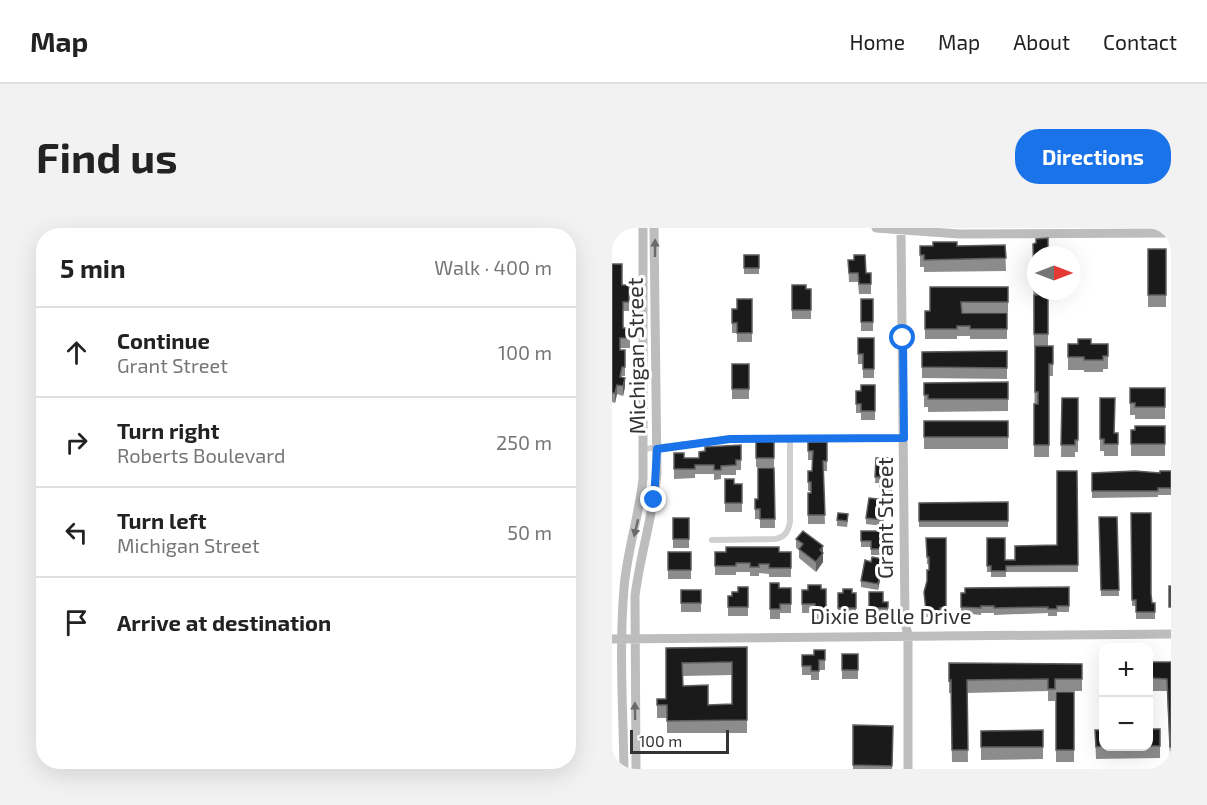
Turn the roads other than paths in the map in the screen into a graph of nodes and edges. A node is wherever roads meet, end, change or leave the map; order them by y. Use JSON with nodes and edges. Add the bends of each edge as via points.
{"nodes":[{"id":1,"x":643,"y":228,"type":"edge"},
{"id":2,"x":654,"y":228,"type":"edge"},
{"id":3,"x":876,"y":228,"type":"edge"},
{"id":4,"x":901,"y":231,"type":"junction"},
{"id":5,"x":959,"y":231,"type":"edge"},
{"id":6,"x":1053,"y":231,"type":"edge"},
{"id":7,"x":1171,"y":233,"type":"edge"},
{"id":8,"x":790,"y":438,"type":"junction"},
{"id":9,"x":904,"y":438,"type":"junction"},
{"id":10,"x":644,"y":449,"type":"junction"},
{"id":11,"x":657,"y":449,"type":"junction"},
{"id":12,"x":712,"y":540,"type":"dead end"},
{"id":13,"x":1171,"y":634,"type":"edge"},
{"id":14,"x":908,"y":636,"type":"junction"},
{"id":15,"x":634,"y":638,"type":"junction"},
{"id":16,"x":612,"y":639,"type":"edge"},
{"id":17,"x":622,"y":639,"type":"junction"},
{"id":18,"x":624,"y":769,"type":"edge"},
{"id":19,"x":636,"y":769,"type":"edge"},
{"id":20,"x":908,"y":769,"type":"edge"}],
"edges":[{"from":1,"to":10,"type":"street","name":"Michigan Street"},
{"from":11,"to":2,"type":"street","name":"Michigan Street","one_way":true},
{"from":3,"to":4,"type":"street"},
{"from":4,"to":5,"type":"street"},
{"from":4,"to":9,"type":"street","name":"Grant Street"},
{"from":5,"to":6,"type":"street"},
{"from":6,"to":7,"type":"street"},
{"from":8,"to":9,"type":"street"},
{"from":8,"to":11,"type":"street","via":[[730,439]]},
{"from":8,"to":12,"type":"street","via":[[788,532],[775,539]]},
{"from":9,"to":14,"type":"street","name":"Grant Street"},
{"from":10,"to":11,"type":"street"},
{"from":10,"to":17,"type":"street","name":"Michigan Street","one_way":true,"via":[[640,509],[624,587]]},
{"from":11,"to":15,"type":"street","name":"Michigan Street","via":[[654,504],[637,575]]},
{"from":13,"to":14,"type":"street","name":"Dixie Belle Drive"},
{"from":14,"to":15,"type":"street","name":"Dixie Belle Drive"},
{"from":14,"to":20,"type":"street","name":"Grant Street"},
{"from":15,"to":17,"type":"street","name":"Dixie Belle Drive"},
{"from":19,"to":15,"type":"street","name":"Michigan Street","one_way":true},
{"from":16,"to":17,"type":"street","name":"Dixie Belle Drive"},
{"from":17,"to":18,"type":"street","name":"Michigan Street"}]}
